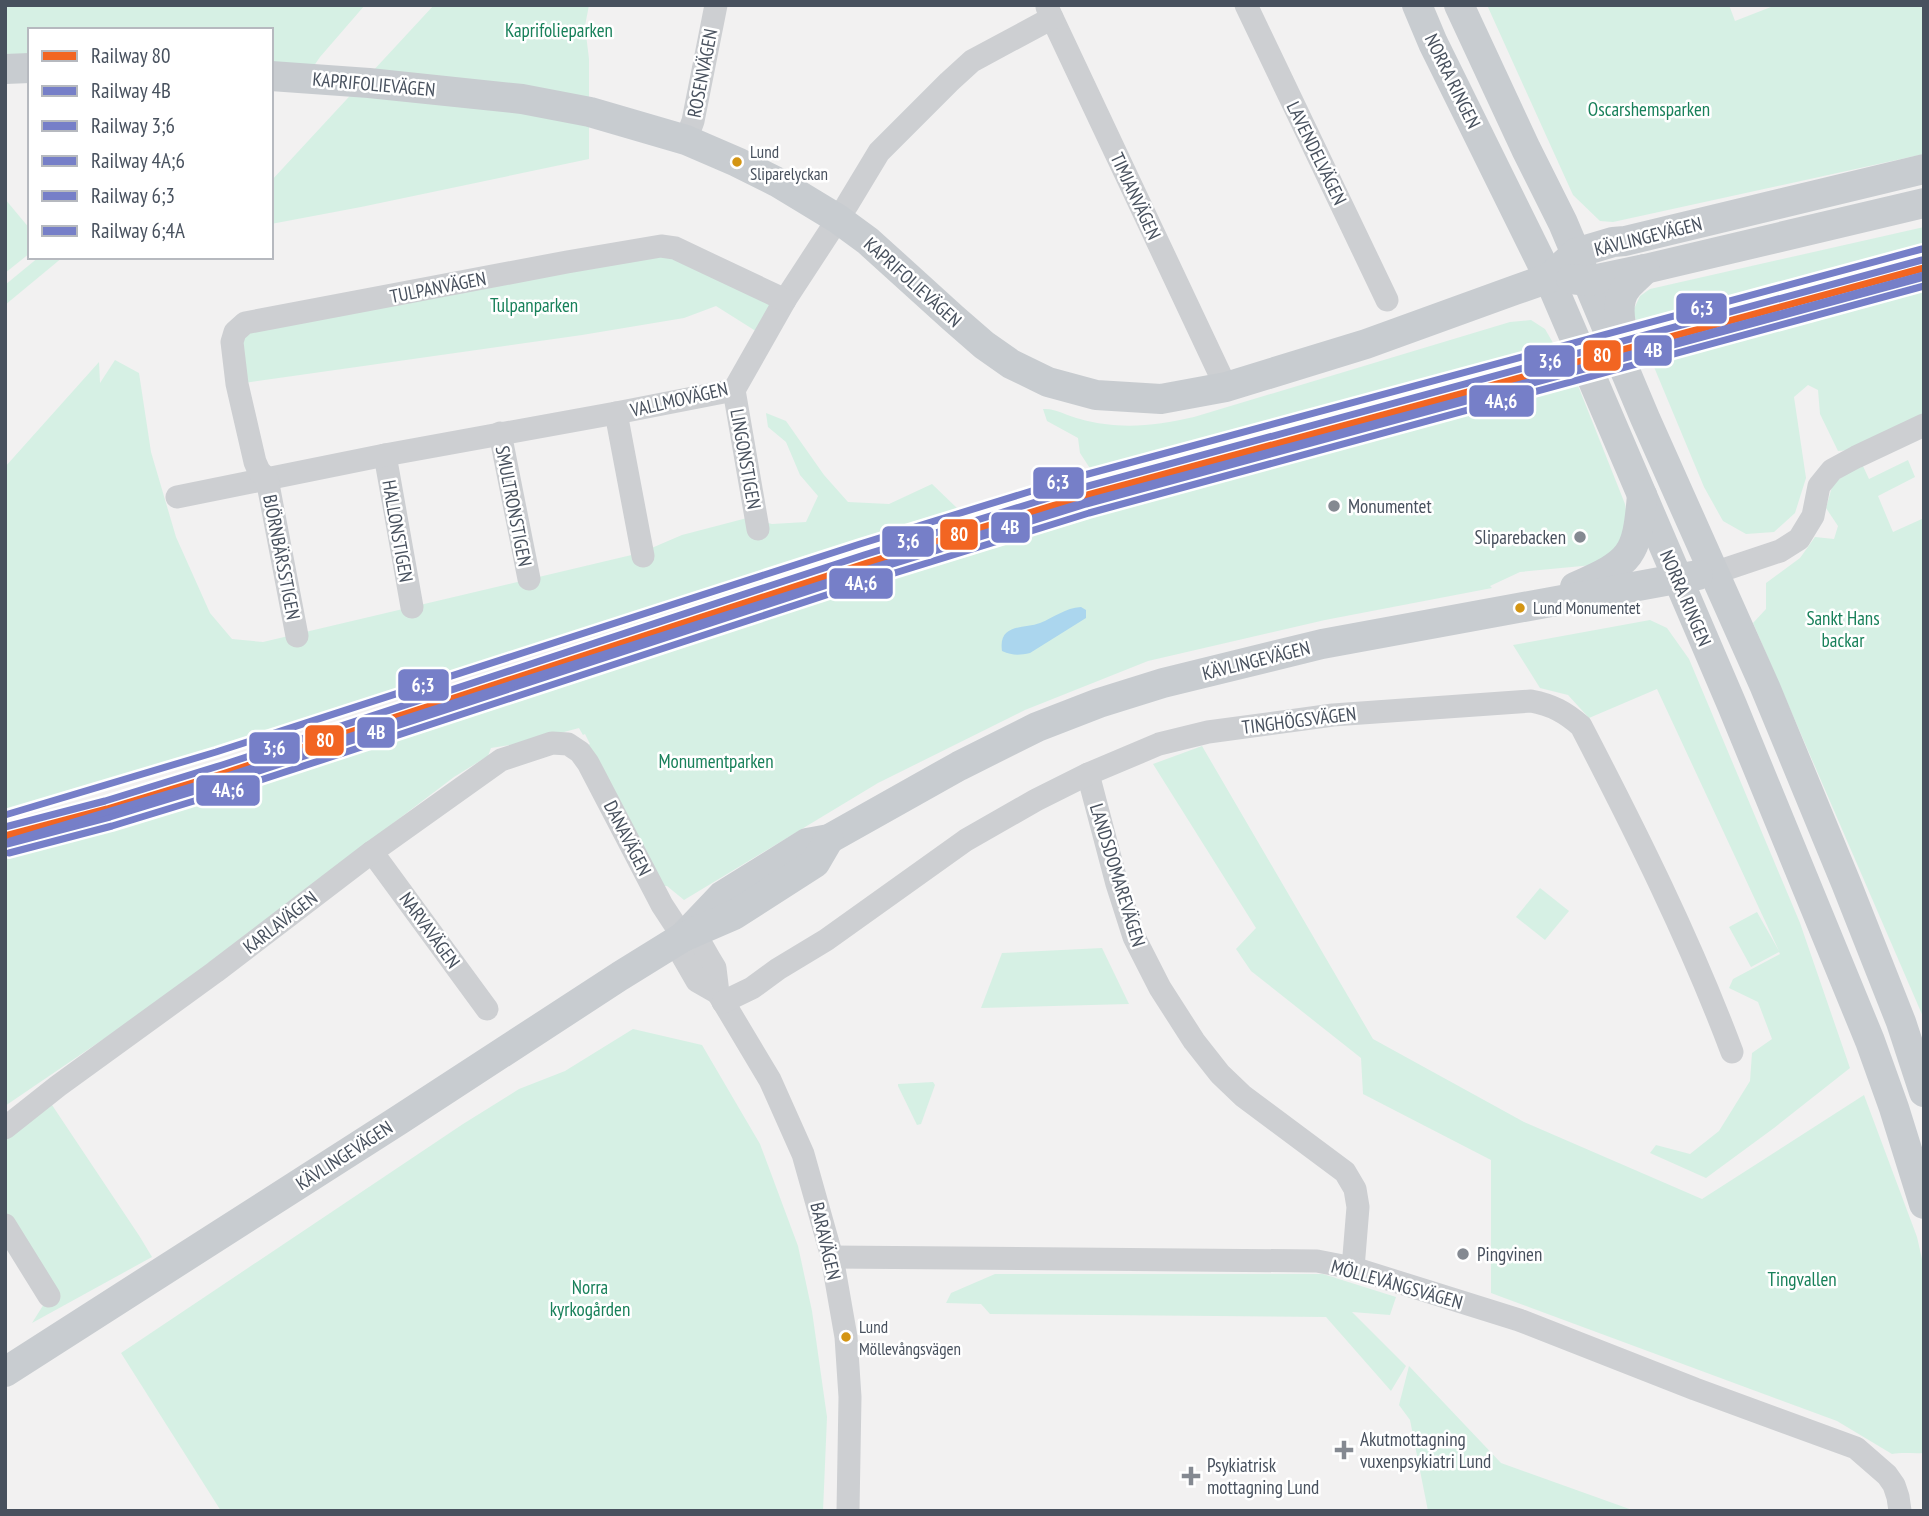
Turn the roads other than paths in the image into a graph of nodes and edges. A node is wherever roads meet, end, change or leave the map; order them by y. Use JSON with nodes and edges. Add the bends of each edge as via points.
{"nodes":[{"id":1,"x":716,"y":5,"type":"edge"},
{"id":2,"x":1246,"y":5,"type":"edge"},
{"id":3,"x":1416,"y":5,"type":"edge"},
{"id":4,"x":1459,"y":5,"type":"edge"},
{"id":5,"x":1049,"y":12,"type":"edge"},
{"id":6,"x":28,"y":68,"type":"edge"},
{"id":7,"x":5,"y":69,"type":"edge"},
{"id":8,"x":273,"y":76,"type":"edge"},
{"id":9,"x":686,"y":140,"type":"junction"},
{"id":10,"x":1924,"y":169,"type":"edge"},
{"id":11,"x":1924,"y":203,"type":"edge"},
{"id":12,"x":838,"y":219,"type":"junction"},
{"id":13,"x":1582,"y":267,"type":"junction"},
{"id":14,"x":1645,"y":269,"type":"junction"},
{"id":15,"x":1549,"y":278,"type":"junction"},
{"id":16,"x":785,"y":300,"type":"junction"},
{"id":17,"x":1387,"y":300,"type":"dead end"},
{"id":18,"x":1226,"y":387,"type":"junction"},
{"id":19,"x":734,"y":390,"type":"junction"},
{"id":20,"x":616,"y":414,"type":"junction"},
{"id":21,"x":1645,"y":418,"type":"junction"},
{"id":22,"x":1924,"y":425,"type":"edge"},
{"id":23,"x":500,"y":433,"type":"junction"},
{"id":24,"x":385,"y":455,"type":"junction"},
{"id":25,"x":267,"y":479,"type":"junction"},
{"id":26,"x":1642,"y":495,"type":"junction"},
{"id":27,"x":177,"y":497,"type":"dead end"},
{"id":28,"x":758,"y":529,"type":"dead end"},
{"id":29,"x":643,"y":556,"type":"dead end"},
{"id":30,"x":1714,"y":573,"type":"junction"},
{"id":31,"x":529,"y":579,"type":"dead end"},
{"id":32,"x":1678,"y":579,"type":"junction"},
{"id":33,"x":1532,"y":606,"type":"junction"},
{"id":34,"x":412,"y":607,"type":"dead end"},
{"id":35,"x":297,"y":636,"type":"dead end"},
{"id":36,"x":568,"y":744,"type":"joint"},
{"id":37,"x":1088,"y":774,"type":"junction"},
{"id":38,"x":372,"y":852,"type":"junction"},
{"id":39,"x":683,"y":937,"type":"junction"},
{"id":40,"x":721,"y":997,"type":"junction"},
{"id":41,"x":487,"y":1009,"type":"dead end"},
{"id":42,"x":1732,"y":1052,"type":"dead end"},
{"id":43,"x":1924,"y":1092,"type":"edge"},
{"id":44,"x":5,"y":1128,"type":"edge"},
{"id":45,"x":1924,"y":1204,"type":"edge"},
{"id":46,"x":5,"y":1225,"type":"edge"},
{"id":47,"x":832,"y":1257,"type":"junction"},
{"id":48,"x":1353,"y":1268,"type":"junction"},
{"id":49,"x":49,"y":1296,"type":"dead end"},
{"id":50,"x":5,"y":1373,"type":"edge"},
{"id":51,"x":848,"y":1511,"type":"edge"},
{"id":52,"x":1900,"y":1511,"type":"edge"}],
"edges":[{"from":1,"to":9,"type":"street","name":"ROSENVÄGEN"},
{"from":2,"to":17,"type":"street","name":"LAVENDELVÄGEN"},
{"from":3,"to":15,"type":"main road","name":"NORRA RINGEN"},
{"from":4,"to":13,"type":"main road","name":"NORRA RINGEN"},
{"from":5,"to":12,"type":"street","name":"VALLMOVÄGEN","via":[[972,61],[949,82],[878,152]]},
{"from":5,"to":18,"type":"street","name":"TIMJANVÄGEN"},
{"from":6,"to":7,"type":"main road"},
{"from":8,"to":9,"type":"main road","name":"KAPRIFOLIEVÄGEN","via":[[522,99],[590,112]]},
{"from":9,"to":12,"type":"main road","name":"KAPRIFOLIEVÄGEN","via":[[777,182]]},
{"from":10,"to":13,"type":"main road","name":"KÄVLINGEVÄGEN","via":[[1612,242]]},
{"from":11,"to":14,"type":"main road","name":"KÄVLINGEVÄGEN"},
{"from":12,"to":16,"type":"street","name":"VALLMOVÄGEN"},
{"from":12,"to":18,"type":"main road","name":"KAPRIFOLIEVÄGEN","via":[[869,241],[984,345],[1048,382],[1096,394],[1161,399]]},
{"from":13,"to":14,"type":"main road","name":"KÄVLINGEVÄGEN"},
{"from":13,"to":15,"type":"main road","name":"KÄVLINGEVÄGEN"},
{"from":13,"to":21,"type":"main road","name":"NORRA RINGEN"},
{"from":14,"to":21,"type":"main road","via":[[1626,287],[1619,312]]},
{"from":15,"to":18,"type":"main road","name":"KAPRIFOLIEVÄGEN","via":[[1366,344]]},
{"from":15,"to":26,"type":"main road","name":"NORRA RINGEN"},
{"from":16,"to":19,"type":"street","name":"VALLMOVÄGEN"},
{"from":16,"to":25,"type":"street","name":"TULPANVÄGEN","via":[[675,248],[661,246],[245,323],[232,342],[237,384],[255,462]]},
{"from":19,"to":20,"type":"street","name":"VALLMOVÄGEN"},
{"from":19,"to":28,"type":"street","name":"LINGONSTIGEN"},
{"from":20,"to":23,"type":"street","name":"VALLMOVÄGEN"},
{"from":20,"to":29,"type":"street"},
{"from":21,"to":30,"type":"main road","name":"NORRA RINGEN"},
{"from":22,"to":30,"type":"street","via":[[1832,470],[1819,486],[1813,516],[1799,539],[1780,551]]},
{"from":23,"to":24,"type":"street","name":"VALLMOVÄGEN"},
{"from":23,"to":31,"type":"street","name":"SMULTRONSTIGEN"},
{"from":24,"to":25,"type":"street","name":"VALLMOVÄGEN"},
{"from":24,"to":34,"type":"street","name":"HALLONSTIGEN"},
{"from":25,"to":27,"type":"street","name":"VALLMOVÄGEN"},
{"from":25,"to":35,"type":"street","name":"BJÖRNBÄRSSTIGEN"},
{"from":26,"to":32,"type":"main road","name":"NORRA RINGEN"},
{"from":26,"to":33,"type":"main road","via":[[1639,531],[1629,556],[1608,572]]},
{"from":30,"to":32,"type":"main road","name":"KÄVLINGEVÄGEN"},
{"from":30,"to":43,"type":"main road","name":"NORRA RINGEN","via":[[1842,872]]},
{"from":32,"to":33,"type":"main road","name":"KÄVLINGEVÄGEN"},
{"from":32,"to":45,"type":"main road","name":"NORRA RINGEN","via":[[1870,1041]]},
{"from":33,"to":39,"type":"main road","name":"KÄVLINGEVÄGEN","via":[[1322,644],[1163,682],[1037,727],[829,839],[815,863],[734,915]]},
{"from":36,"to":38,"type":"street","name":"KARLAVÄGEN","via":[[552,743],[501,760]]},
{"from":36,"to":39,"type":"street","name":"DANAVÄGEN","via":[[589,763]]},
{"from":37,"to":40,"type":"street","name":"TINGHÖGSVÄGEN","via":[[966,840],[751,988]]},
{"from":37,"to":42,"type":"street","name":"TINGHÖGSVÄGEN","via":[[1159,744],[1219,730],[1345,714],[1531,701],[1550,705],[1581,726],[1696,963]]},
{"from":37,"to":48,"type":"street","name":"LANDSDOMAREVÄGEN","via":[[1135,937],[1194,1041],[1243,1096],[1345,1172],[1355,1189]]},
{"from":38,"to":41,"type":"street","name":"NARVAVÄGEN"},
{"from":38,"to":44,"type":"street","name":"KARLAVÄGEN"},
{"from":39,"to":40,"type":"street","name":"BARAVÄGEN","via":[[682,955],[697,981]]},
{"from":39,"to":50,"type":"main road","name":"KÄVLINGEVÄGEN"},
{"from":40,"to":47,"type":"street","name":"BARAVÄGEN","via":[[770,1080],[803,1154]]},
{"from":46,"to":49,"type":"street"},
{"from":47,"to":48,"type":"street","name":"MÖLLEVÅNGSVÄGEN","via":[[1317,1261]]},
{"from":47,"to":51,"type":"street","name":"BARAVÄGEN","via":[[846,1337],[850,1397]]},
{"from":48,"to":52,"type":"street","name":"MÖLLEVÅNGSVÄGEN","via":[[1519,1320],[1856,1448],[1888,1475]]}]}
